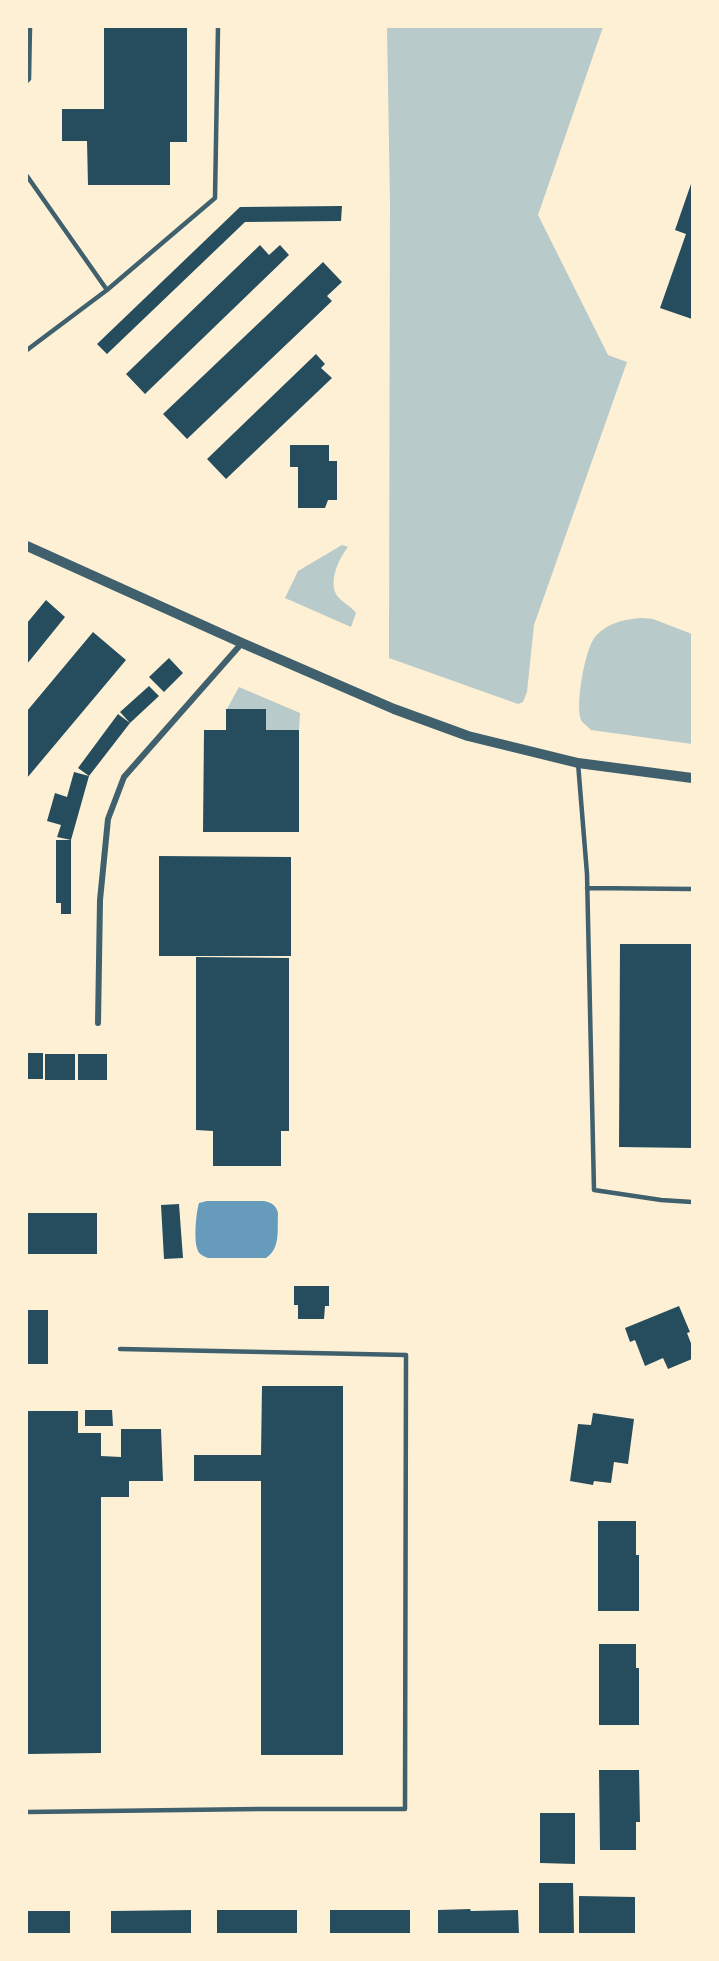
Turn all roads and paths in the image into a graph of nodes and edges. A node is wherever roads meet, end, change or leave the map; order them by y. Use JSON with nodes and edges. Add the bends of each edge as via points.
{"nodes":[{"id":1,"x":30,"y":27,"type":"edge"},
{"id":2,"x":218,"y":27,"type":"edge"},
{"id":3,"x":27,"y":81,"type":"edge"},
{"id":4,"x":27,"y":176,"type":"edge"},
{"id":5,"x":107,"y":290,"type":"junction"},
{"id":6,"x":27,"y":350,"type":"edge"},
{"id":7,"x":27,"y":546,"type":"edge"},
{"id":8,"x":242,"y":643,"type":"junction"},
{"id":9,"x":578,"y":764,"type":"junction"},
{"id":10,"x":692,"y":778,"type":"edge"},
{"id":11,"x":587,"y":888,"type":"junction"},
{"id":12,"x":692,"y":890,"type":"edge"},
{"id":13,"x":98,"y":1023,"type":"dead end"},
{"id":14,"x":692,"y":1202,"type":"edge"},
{"id":15,"x":120,"y":1349,"type":"dead end"},
{"id":16,"x":27,"y":1812,"type":"edge"}],
"edges":[{"from":1,"to":3,"type":"lane"},
{"from":2,"to":5,"type":"lane","via":[[215,198]]},
{"from":4,"to":5,"type":"lane"},
{"from":5,"to":6,"type":"lane"},
{"from":7,"to":8,"type":"street"},
{"from":8,"to":9,"type":"street","via":[[394,709],[468,736]]},
{"from":8,"to":13,"type":"street","via":[[124,777],[112,808],[100,900]]},
{"from":9,"to":10,"type":"street"},
{"from":9,"to":11,"type":"lane"},
{"from":11,"to":12,"type":"lane"},
{"from":11,"to":14,"type":"lane","via":[[594,1190]]},
{"from":15,"to":16,"type":"lane","via":[[405,1354],[405,1809]]}]}
